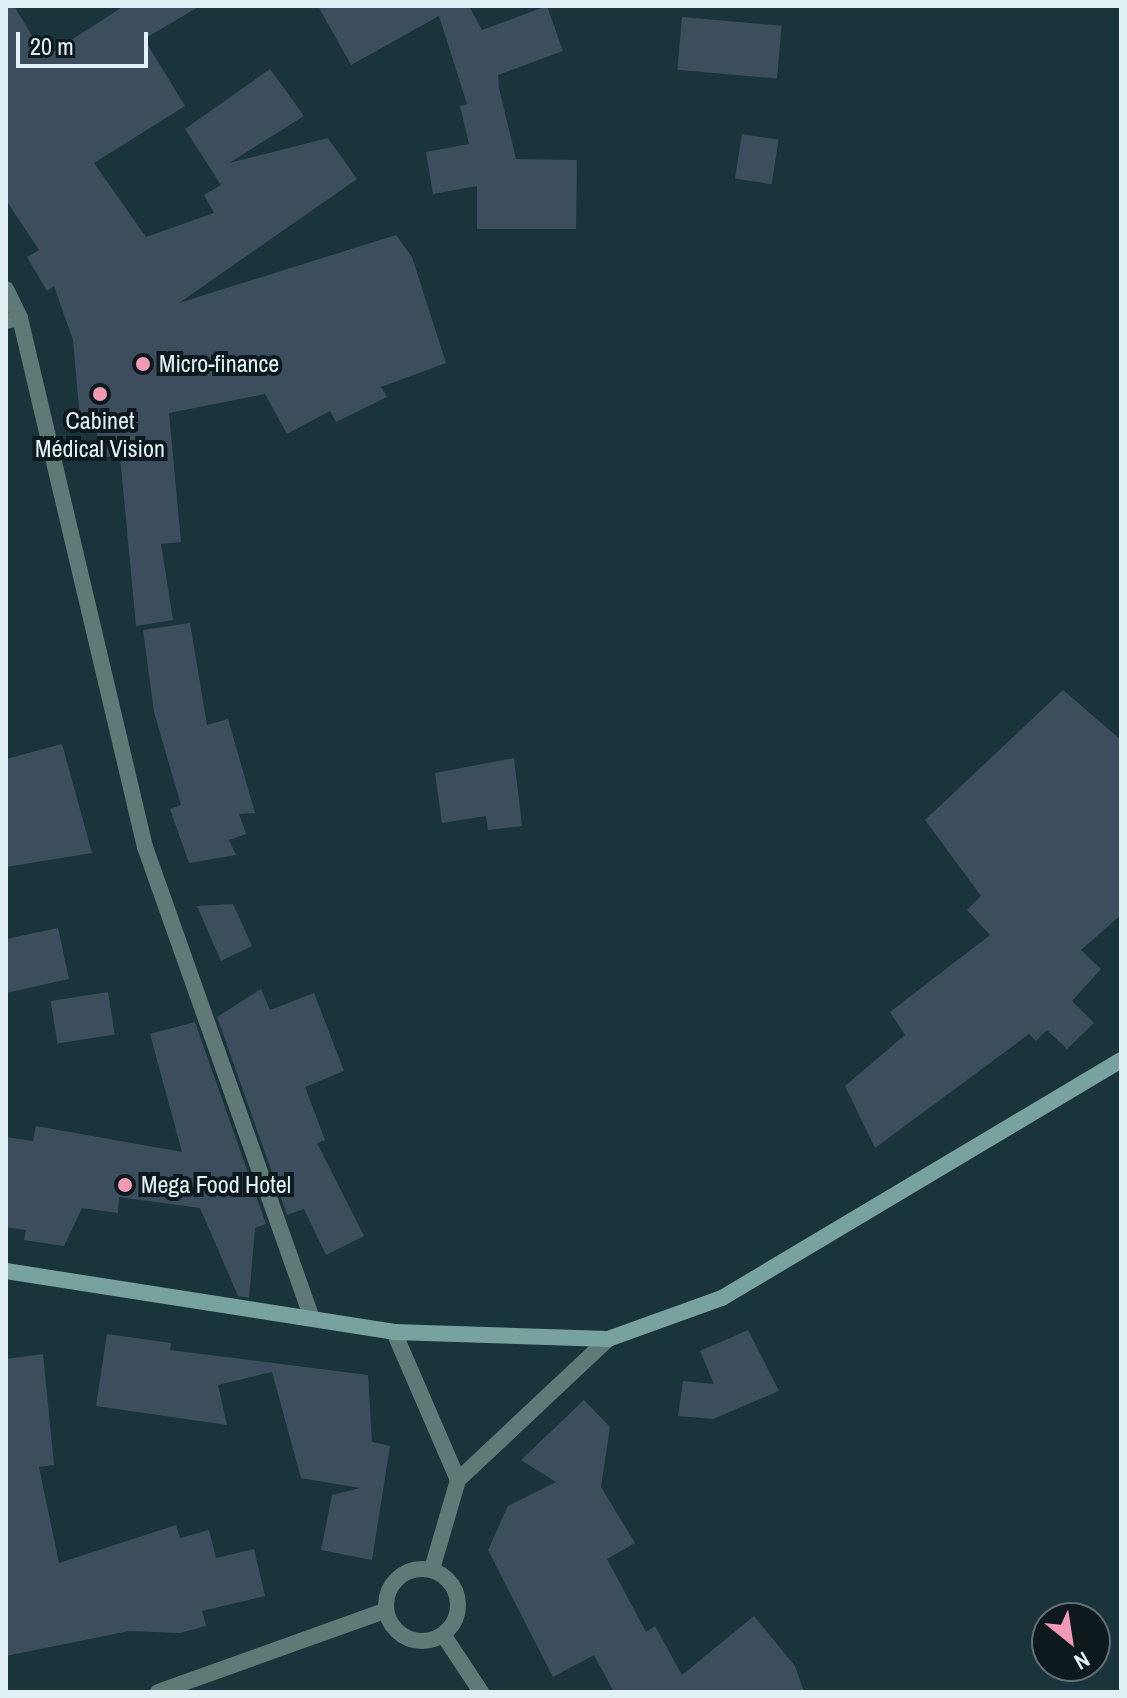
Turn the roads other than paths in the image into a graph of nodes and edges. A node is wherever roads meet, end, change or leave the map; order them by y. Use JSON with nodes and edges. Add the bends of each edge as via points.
{"nodes":[{"id":1,"x":6,"y":289,"type":"edge"},
{"id":2,"x":13,"y":320,"type":"edge"},
{"id":3,"x":1121,"y":1060,"type":"edge"},
{"id":4,"x":6,"y":1271,"type":"edge"},
{"id":5,"x":311,"y":1317,"type":"junction"},
{"id":6,"x":394,"y":1332,"type":"junction"},
{"id":7,"x":608,"y":1339,"type":"junction"},
{"id":8,"x":458,"y":1480,"type":"junction"},
{"id":9,"x":432,"y":1569,"type":"junction"},
{"id":10,"x":384,"y":1611,"type":"junction"},
{"id":11,"x":444,"y":1636,"type":"junction"},
{"id":12,"x":158,"y":1692,"type":"edge"},
{"id":13,"x":481,"y":1692,"type":"edge"}],
"edges":[{"from":1,"to":2,"type":"street"},
{"from":2,"to":5,"type":"street","via":[[145,847]]},
{"from":3,"to":7,"type":"main road","via":[[722,1298]]},
{"from":4,"to":5,"type":"main road"},
{"from":5,"to":6,"type":"main road"},
{"from":6,"to":7,"type":"main road"},
{"from":6,"to":8,"type":"street"},
{"from":7,"to":8,"type":"street"},
{"from":8,"to":9,"type":"street"},
{"from":9,"to":10,"type":"street","via":[[408,1571],[389,1587]]},
{"from":9,"to":11,"type":"street","via":[[454,1585],[459,1612]]},
{"from":10,"to":11,"type":"street","via":[[396,1633],[420,1643]]},
{"from":10,"to":12,"type":"street"},
{"from":11,"to":13,"type":"street"}]}
